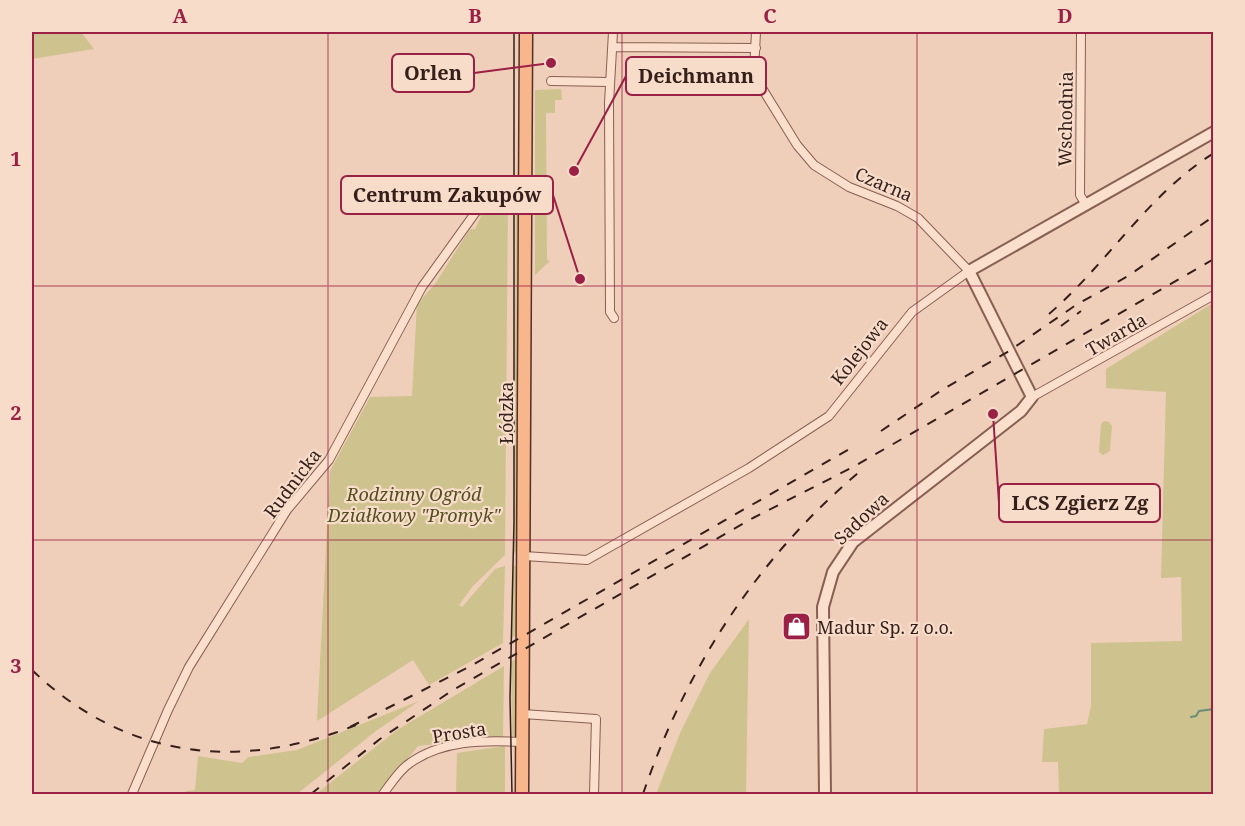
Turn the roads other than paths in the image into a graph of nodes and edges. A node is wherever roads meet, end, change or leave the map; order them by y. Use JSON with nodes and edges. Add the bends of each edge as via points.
{"nodes":[{"id":1,"x":526,"y":32,"type":"edge"},
{"id":2,"x":613,"y":32,"type":"edge"},
{"id":3,"x":756,"y":32,"type":"edge"},
{"id":4,"x":1081,"y":32,"type":"edge"},
{"id":5,"x":613,"y":46,"type":"junction"},
{"id":6,"x":756,"y":48,"type":"junction"},
{"id":7,"x":551,"y":81,"type":"dead end"},
{"id":8,"x":610,"y":82,"type":"junction"},
{"id":9,"x":1214,"y":132,"type":"edge"},
{"id":10,"x":524,"y":191,"type":"junction"},
{"id":11,"x":1086,"y":205,"type":"junction"},
{"id":12,"x":969,"y":271,"type":"junction"},
{"id":13,"x":1214,"y":295,"type":"edge"},
{"id":14,"x":614,"y":318,"type":"dead end"},
{"id":15,"x":1032,"y":397,"type":"junction"},
{"id":16,"x":524,"y":556,"type":"junction"},
{"id":17,"x":523,"y":714,"type":"junction"},
{"id":18,"x":522,"y":742,"type":"junction"},
{"id":19,"x":390,"y":785,"type":"junction"},
{"id":20,"x":132,"y":795,"type":"edge"},
{"id":21,"x":383,"y":795,"type":"edge"},
{"id":22,"x":390,"y":795,"type":"edge"},
{"id":23,"x":522,"y":795,"type":"edge"},
{"id":24,"x":594,"y":795,"type":"edge"},
{"id":25,"x":825,"y":795,"type":"edge"}],
"edges":[{"from":1,"to":10,"type":"main road","name":"Łódzka"},
{"from":2,"to":5,"type":"street"},
{"from":3,"to":6,"type":"street","name":"Czarna"},
{"from":4,"to":11,"type":"street","name":"Wschodnia","via":[[1080,195]]},
{"from":5,"to":6,"type":"street"},
{"from":5,"to":8,"type":"street"},
{"from":6,"to":12,"type":"street","name":"Czarna","via":[[757,80],[797,146],[814,165],[849,188],[918,218]]},
{"from":7,"to":8,"type":"street"},
{"from":8,"to":14,"type":"street","via":[[610,312]]},
{"from":9,"to":11,"type":"street","name":"Kolejowa"},
{"from":10,"to":16,"type":"main road","name":"Łódzka"},
{"from":10,"to":20,"type":"street","name":"Rudnicka","via":[[500,192],[483,202],[422,287],[329,460],[287,510],[189,667]]},
{"from":11,"to":12,"type":"street","name":"Kolejowa"},
{"from":12,"to":15,"type":"street","name":"Czarna"},
{"from":12,"to":16,"type":"street","name":"Kolejowa","via":[[912,312],[816,427],[587,560]]},
{"from":13,"to":15,"type":"street","name":"Twarda"},
{"from":15,"to":25,"type":"street","name":"Sadowa","via":[[1021,411],[871,526],[839,561],[823,607]]},
{"from":16,"to":17,"type":"main road","name":"Łódzka"},
{"from":17,"to":18,"type":"main road","name":"Łódzka"},
{"from":17,"to":24,"type":"street","via":[[596,719]]},
{"from":18,"to":19,"type":"street","name":"Prosta","via":[[458,744],[434,749],[408,764]]},
{"from":18,"to":23,"type":"main road","name":"Łódzka"},
{"from":19,"to":21,"type":"street","name":"Prosta"},
{"from":19,"to":22,"type":"street"}]}
